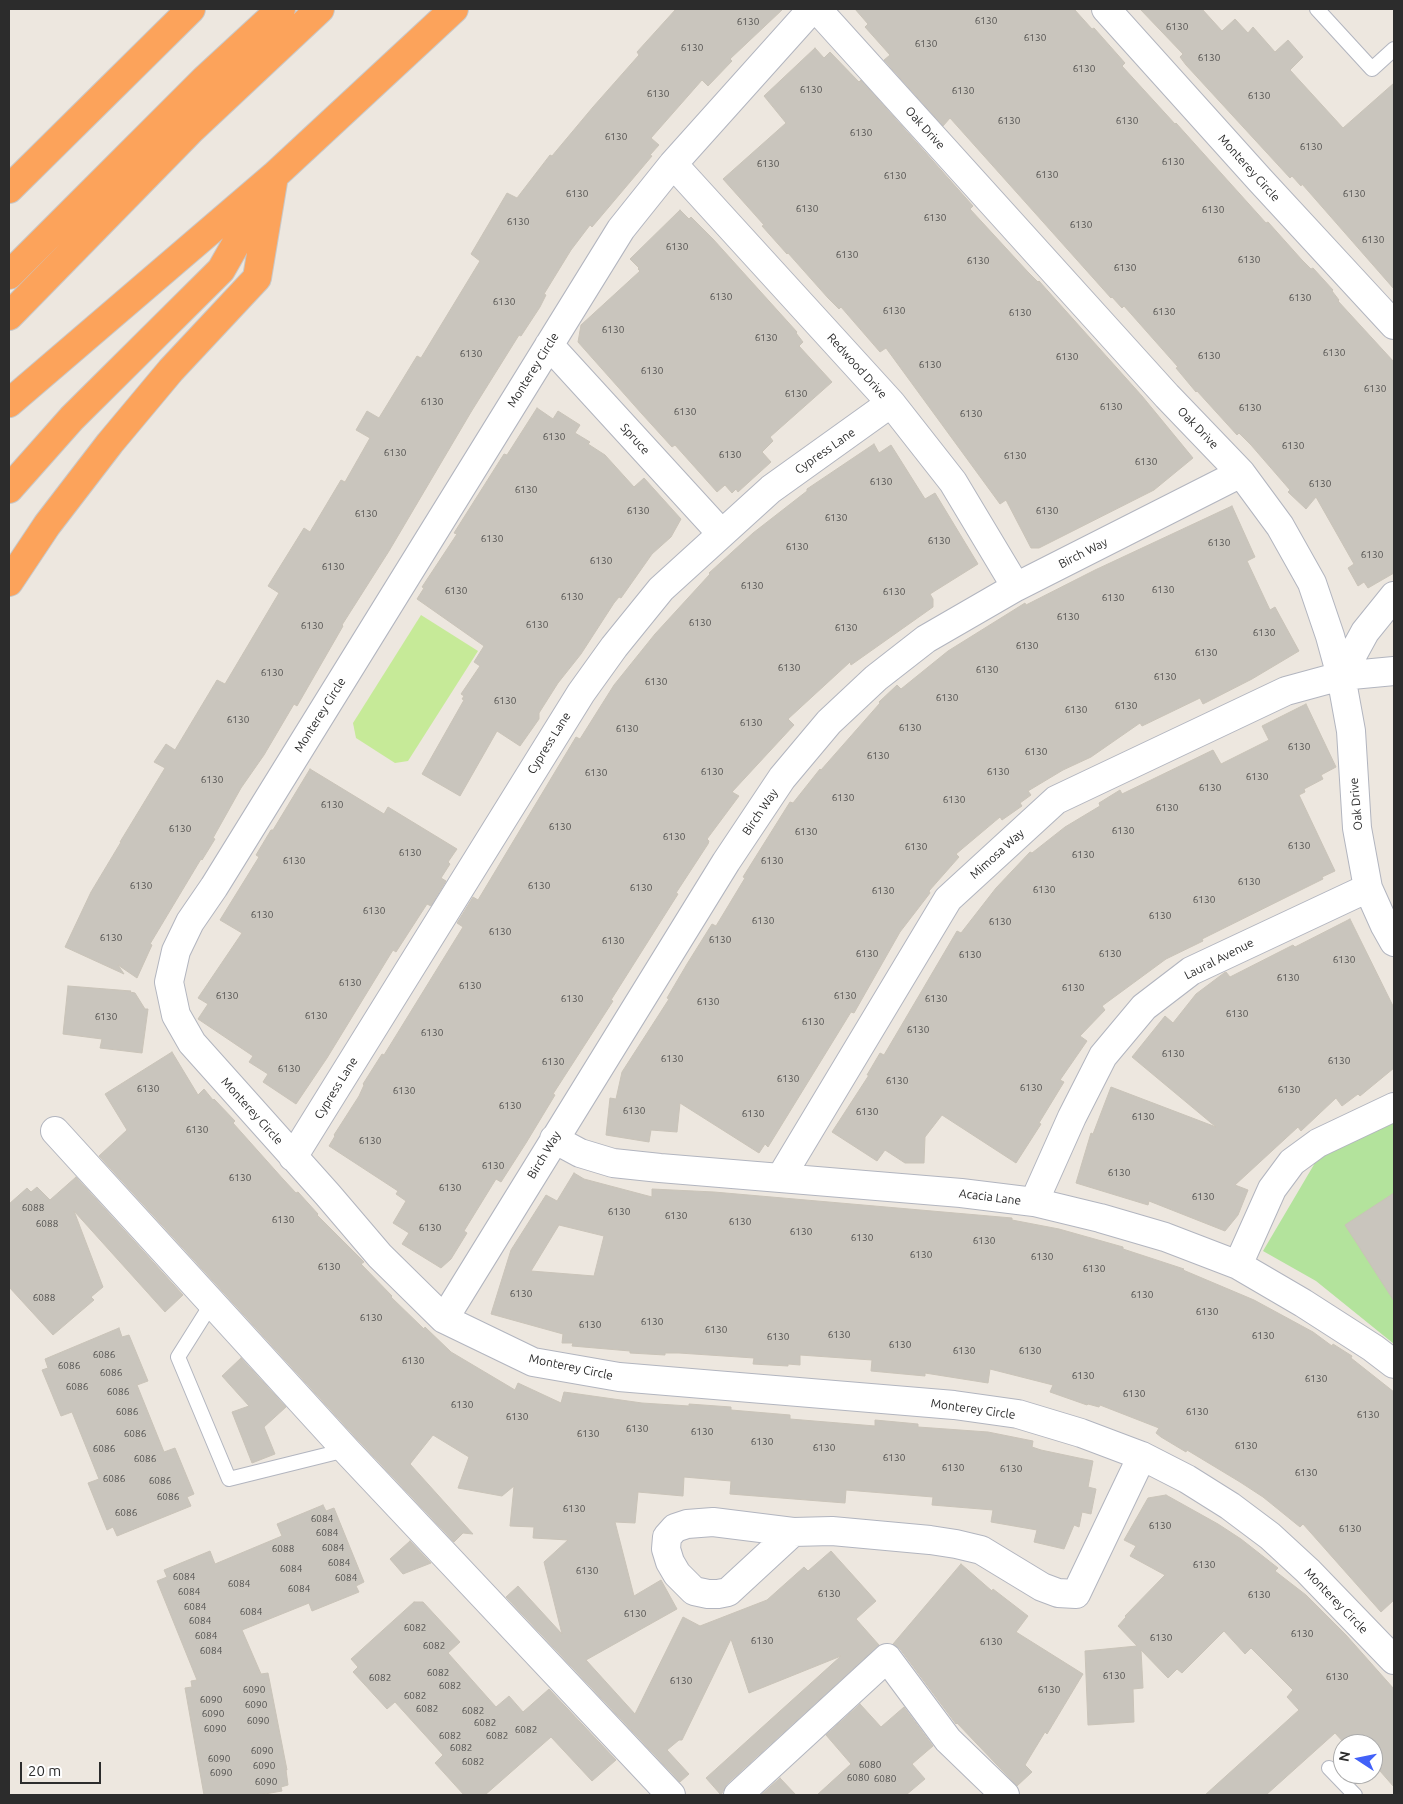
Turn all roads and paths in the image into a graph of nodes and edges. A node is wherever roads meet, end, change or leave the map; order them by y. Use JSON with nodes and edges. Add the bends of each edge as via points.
{"nodes":[{"id":1,"x":191,"y":9,"type":"edge"},
{"id":2,"x":281,"y":9,"type":"edge"},
{"id":3,"x":320,"y":9,"type":"edge"},
{"id":4,"x":454,"y":9,"type":"edge"},
{"id":5,"x":812,"y":9,"type":"edge"},
{"id":6,"x":817,"y":9,"type":"edge"},
{"id":7,"x":1106,"y":9,"type":"edge"},
{"id":8,"x":1317,"y":9,"type":"edge"},
{"id":9,"x":1394,"y":49,"type":"edge"},
{"id":10,"x":673,"y":164,"type":"junction"},
{"id":11,"x":274,"y":176,"type":"junction"},
{"id":12,"x":9,"y":189,"type":"edge"},
{"id":13,"x":9,"y":275,"type":"edge"},
{"id":14,"x":16,"y":308,"type":"edge"},
{"id":15,"x":1394,"y":325,"type":"edge"},
{"id":16,"x":549,"y":345,"type":"junction"},
{"id":17,"x":890,"y":402,"type":"junction"},
{"id":18,"x":9,"y":403,"type":"edge"},
{"id":19,"x":1241,"y":473,"type":"junction"},
{"id":20,"x":9,"y":488,"type":"edge"},
{"id":21,"x":721,"y":533,"type":"junction"},
{"id":22,"x":9,"y":582,"type":"edge"},
{"id":23,"x":1016,"y":587,"type":"junction"},
{"id":24,"x":1394,"y":596,"type":"edge"},
{"id":25,"x":1394,"y":671,"type":"edge"},
{"id":26,"x":1341,"y":676,"type":"junction"},
{"id":27,"x":1368,"y":888,"type":"junction"},
{"id":28,"x":1394,"y":942,"type":"edge"},
{"id":29,"x":1394,"y":1107,"type":"edge"},
{"id":30,"x":55,"y":1131,"type":"dead end"},
{"id":31,"x":554,"y":1138,"type":"junction"},
{"id":32,"x":293,"y":1157,"type":"junction"},
{"id":33,"x":781,"y":1177,"type":"junction"},
{"id":34,"x":1034,"y":1202,"type":"junction"},
{"id":35,"x":1238,"y":1265,"type":"junction"},
{"id":36,"x":212,"y":1303,"type":"junction"},
{"id":37,"x":444,"y":1319,"type":"junction"},
{"id":38,"x":1394,"y":1364,"type":"edge"},
{"id":39,"x":346,"y":1450,"type":"junction"},
{"id":40,"x":1142,"y":1456,"type":"junction"},
{"id":41,"x":793,"y":1532,"type":"dead end"},
{"id":42,"x":1394,"y":1660,"type":"edge"},
{"id":43,"x":1329,"y":1768,"type":"dead end"},
{"id":44,"x":671,"y":1795,"type":"edge"},
{"id":45,"x":738,"y":1795,"type":"edge"},
{"id":46,"x":1004,"y":1795,"type":"edge"},
{"id":47,"x":1355,"y":1795,"type":"edge"}],
"edges":[{"from":1,"to":12,"type":"highway"},
{"from":2,"to":13,"type":"highway"},
{"from":3,"to":14,"type":"highway","via":[[192,129]]},
{"from":4,"to":11,"type":"highway"},
{"from":5,"to":10,"type":"street","name":"Monterey Circle"},
{"from":6,"to":19,"type":"street","name":"Oak Drive","via":[[1167,396]]},
{"from":7,"to":15,"type":"street","name":"Monterey Circle"},
{"from":8,"to":9,"type":"lane","via":[[1372,69]]},
{"from":10,"to":16,"type":"street","name":"Monterey Circle","via":[[621,229]]},
{"from":10,"to":17,"type":"street","name":"Redwood Drive"},
{"from":11,"to":18,"type":"highway"},
{"from":11,"to":20,"type":"highway","via":[[221,270],[72,418]]},
{"from":11,"to":22,"type":"highway","via":[[257,278],[171,370],[110,443]]},
{"from":16,"to":21,"type":"street","name":"Spruce"},
{"from":16,"to":32,"type":"street","name":"Monterey Circle","via":[[190,922],[176,951],[169,982],[176,1015],[192,1042]]},
{"from":17,"to":21,"type":"street","name":"Cypress Lane","via":[[771,489]]},
{"from":17,"to":23,"type":"street","name":"Redwood Drive","via":[[953,482]]},
{"from":19,"to":23,"type":"street","name":"Birch Way"},
{"from":19,"to":26,"type":"street","name":"Oak Drive","via":[[1280,526],[1312,583]]},
{"from":21,"to":32,"type":"street","name":"Cypress Lane","via":[[661,589],[580,693]]},
{"from":23,"to":31,"type":"street","name":"Birch Way","via":[[926,639],[876,678],[829,722],[782,778]]},
{"from":24,"to":26,"type":"street","via":[[1365,632]]},
{"from":25,"to":26,"type":"street","name":"Mimosa Way"},
{"from":26,"to":27,"type":"street","name":"Oak Drive","via":[[1351,731],[1357,828]]},
{"from":26,"to":33,"type":"street","name":"Mimosa Way","via":[[1286,691],[1056,800],[948,899]]},
{"from":27,"to":28,"type":"street","name":"Oak Drive"},
{"from":27,"to":34,"type":"street","name":"Laural Avenue","via":[[1191,971],[1144,1007],[1104,1056]]},
{"from":29,"to":35,"type":"street","via":[[1318,1144],[1292,1162],[1272,1189]]},
{"from":30,"to":36,"type":"street"},
{"from":31,"to":33,"type":"street","name":"Acacia Lane","via":[[580,1153],[613,1162]]},
{"from":31,"to":37,"type":"street","name":"Birch Way"},
{"from":32,"to":37,"type":"street","name":"Monterey Circle","via":[[380,1256]]},
{"from":33,"to":34,"type":"street","name":"Acacia Lane"},
{"from":34,"to":35,"type":"street","name":"Acacia Lane","via":[[1165,1237]]},
{"from":35,"to":38,"type":"street","name":"Acacia Lane","via":[[1303,1303]]},
{"from":36,"to":39,"type":"street"},
{"from":36,"to":39,"type":"lane","via":[[178,1356],[229,1479]]},
{"from":37,"to":40,"type":"street","name":"Monterey Circle","via":[[533,1362],[619,1378],[888,1399],[1018,1414],[1081,1432]]},
{"from":39,"to":44,"type":"street"},
{"from":40,"to":41,"type":"street","via":[[1076,1594],[1058,1593],[1042,1587],[981,1550],[956,1544],[832,1531]]},
{"from":40,"to":42,"type":"street","name":"Monterey Circle","via":[[1187,1479],[1270,1536]]},
{"from":43,"to":47,"type":"lane"},
{"from":45,"to":46,"type":"street","via":[[887,1658],[948,1740]]}]}
